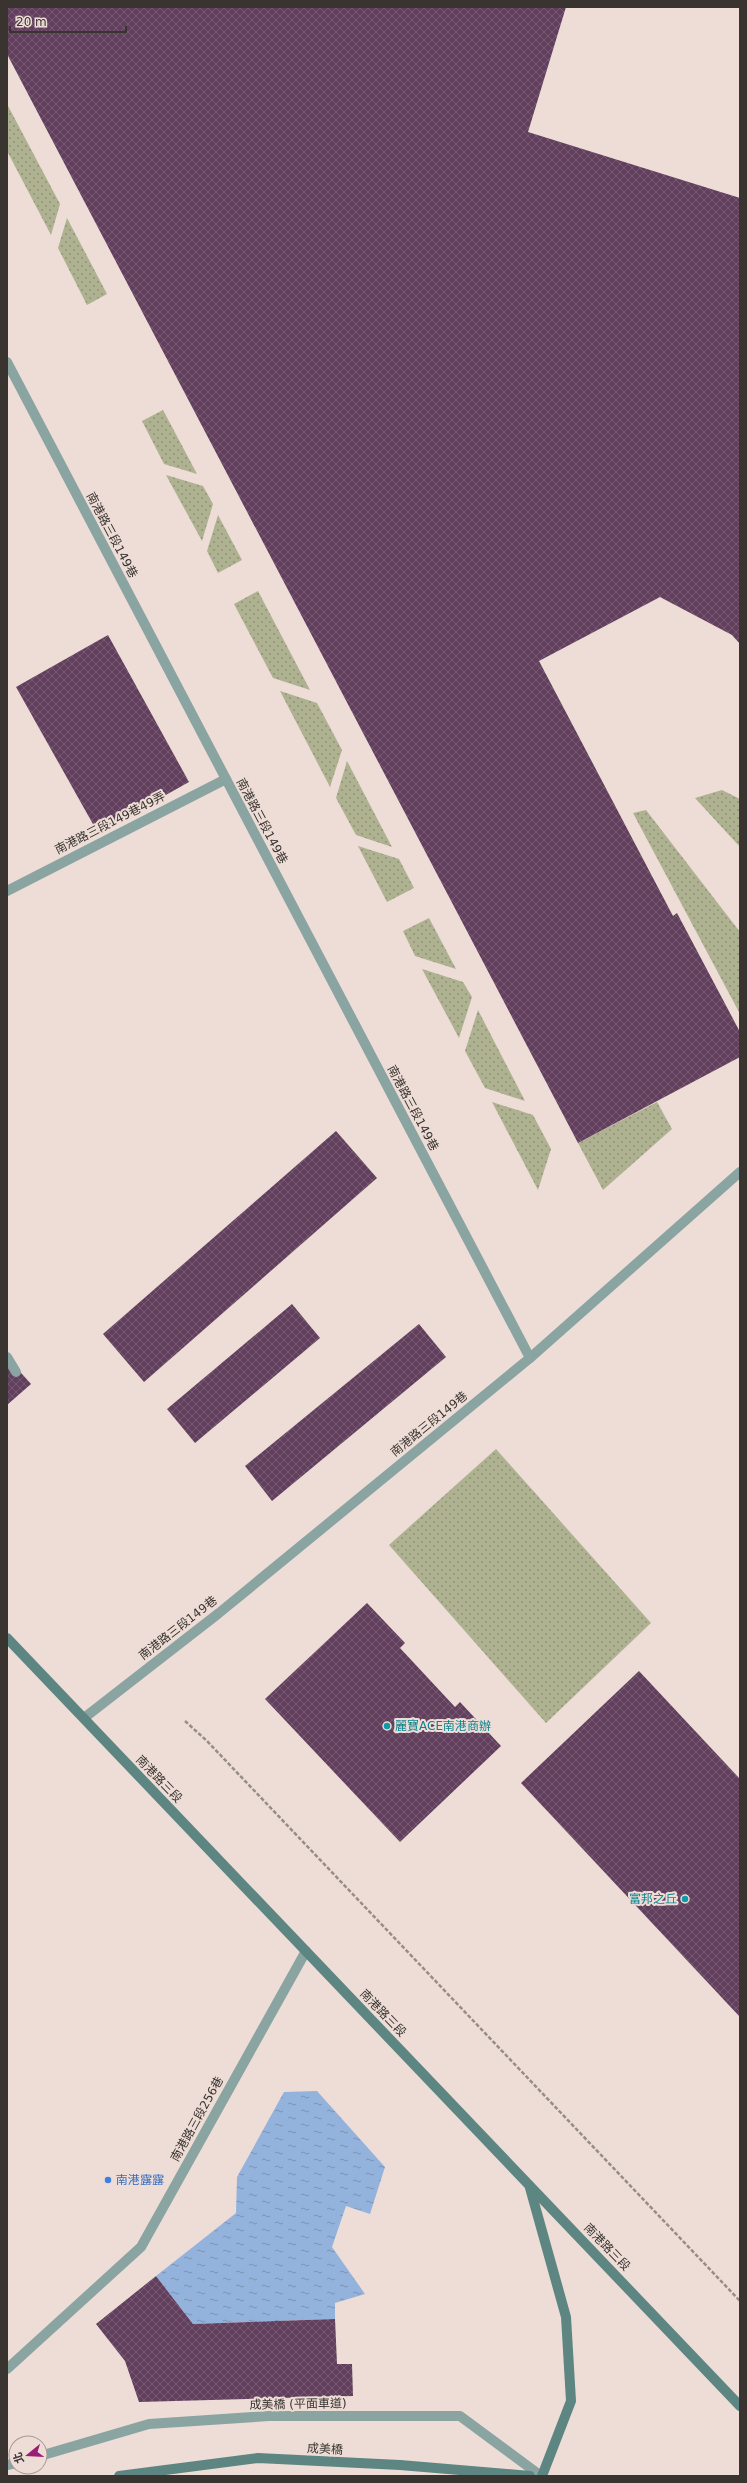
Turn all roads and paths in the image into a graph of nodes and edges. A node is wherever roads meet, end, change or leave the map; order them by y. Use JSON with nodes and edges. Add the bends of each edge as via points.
{"nodes":[{"id":1,"x":7,"y":362,"type":"edge"},
{"id":2,"x":226,"y":779,"type":"junction"},
{"id":3,"x":7,"y":891,"type":"edge"},
{"id":4,"x":740,"y":1172,"type":"edge"},
{"id":5,"x":7,"y":1357,"type":"edge"},
{"id":6,"x":530,"y":1358,"type":"junction"},
{"id":7,"x":16,"y":1372,"type":"dead end"},
{"id":8,"x":7,"y":1638,"type":"edge"},
{"id":9,"x":84,"y":1718,"type":"junction"},
{"id":10,"x":185,"y":1721,"type":"dead end"},
{"id":11,"x":306,"y":1951,"type":"junction"},
{"id":12,"x":530,"y":2186,"type":"junction"},
{"id":13,"x":740,"y":2301,"type":"edge"},
{"id":14,"x":7,"y":2369,"type":"edge"},
{"id":15,"x":740,"y":2406,"type":"edge"},
{"id":16,"x":48,"y":2454,"type":"edge"},
{"id":17,"x":119,"y":2476,"type":"edge"},
{"id":18,"x":530,"y":2476,"type":"edge"},
{"id":19,"x":542,"y":2476,"type":"edge"}],
"edges":[{"from":1,"to":2,"type":"street","name":"南港路三段149巷"},
{"from":2,"to":3,"type":"street","name":"南港路三段149巷49弄"},
{"from":2,"to":6,"type":"street","name":"南港路三段149巷"},
{"from":4,"to":6,"type":"street"},
{"from":5,"to":7,"type":"street"},
{"from":6,"to":9,"type":"street","name":"南港路三段149巷","via":[[219,1613]]},
{"from":8,"to":9,"type":"main road","name":"南港路三段"},
{"from":9,"to":11,"type":"main road","name":"南港路三段"},
{"from":10,"to":13,"type":"path","via":[[208,1741]]},
{"from":11,"to":12,"type":"main road","name":"南港路三段"},
{"from":11,"to":14,"type":"street","name":"南港路三段256巷","via":[[141,2246]]},
{"from":12,"to":15,"type":"main road","name":"南港路三段"},
{"from":12,"to":19,"type":"main road","via":[[566,2317],[570,2400]]},
{"from":16,"to":19,"type":"street","name":"成美橋 (平面車道)","via":[[149,2424],[269,2416],[460,2416]]},
{"from":17,"to":18,"type":"main road","name":"成美橋","via":[[258,2458],[400,2465]]}]}
